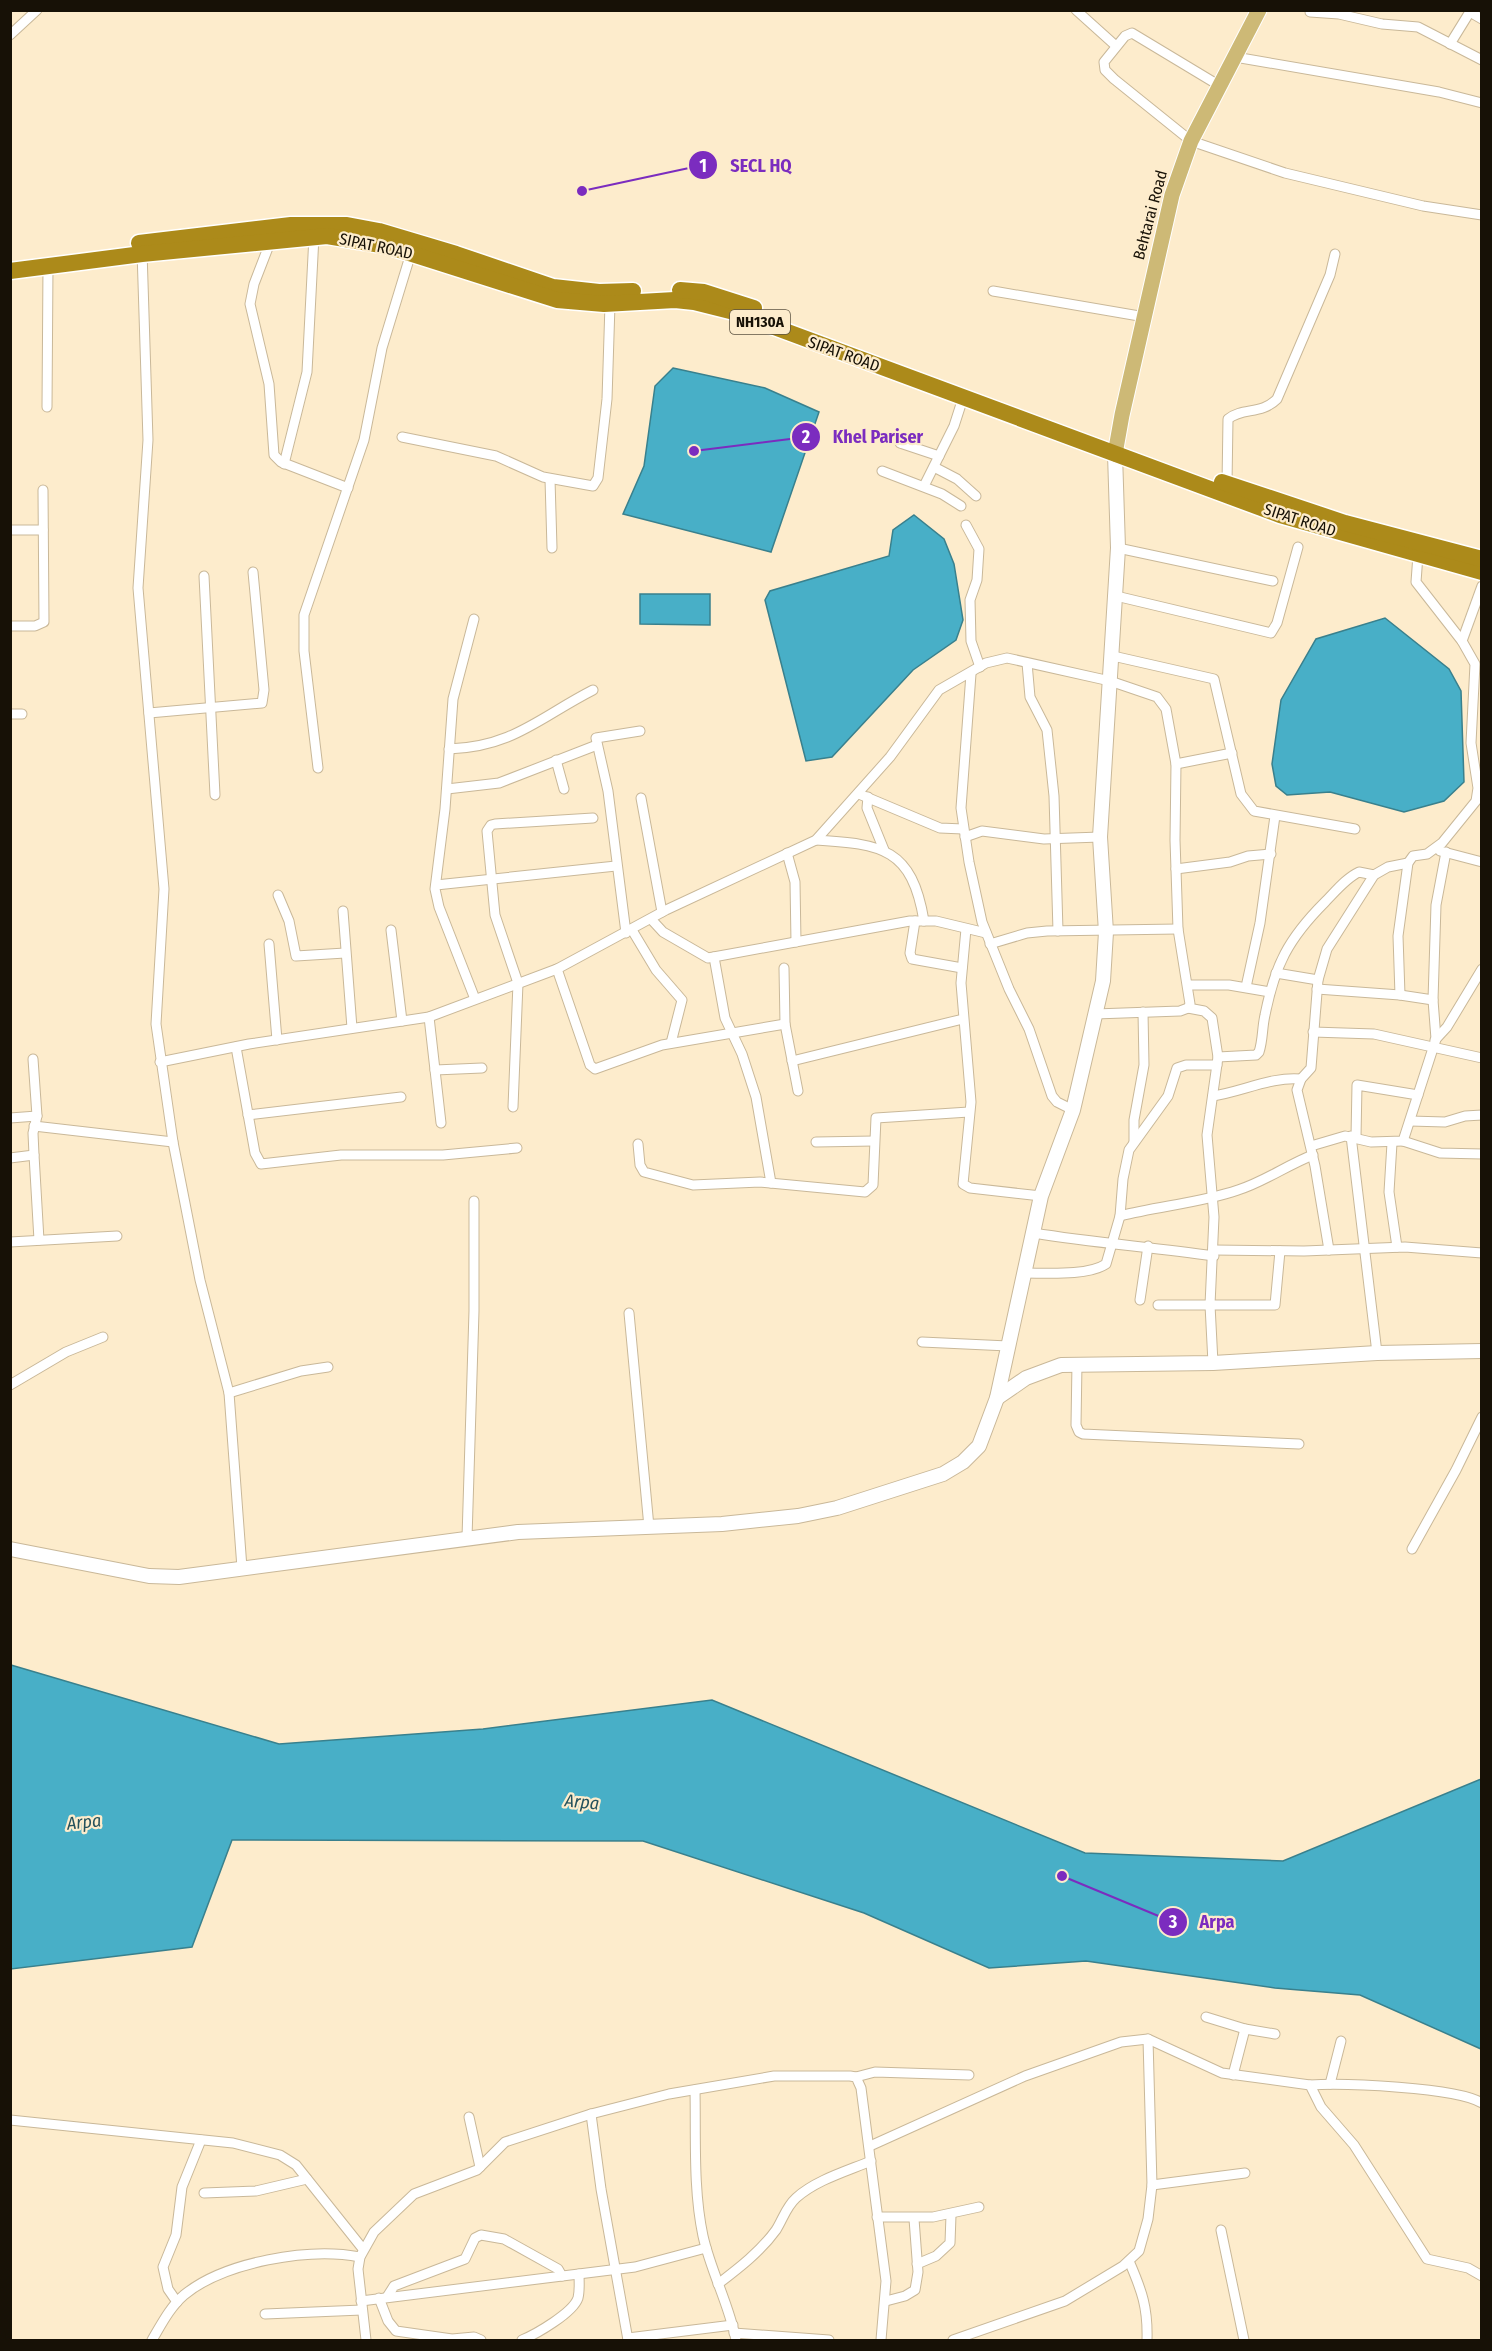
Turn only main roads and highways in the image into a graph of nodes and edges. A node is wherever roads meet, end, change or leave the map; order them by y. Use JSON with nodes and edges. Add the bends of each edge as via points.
{"nodes":[{"id":1,"x":1259,"y":10,"type":"edge"},
{"id":2,"x":311,"y":232,"type":"junction"},
{"id":3,"x":142,"y":248,"type":"junction"},
{"id":4,"x":10,"y":260,"type":"edge"},
{"id":5,"x":10,"y":271,"type":"edge"},
{"id":6,"x":1116,"y":449,"type":"junction"},
{"id":7,"x":1482,"y":559,"type":"edge"},
{"id":8,"x":1482,"y":572,"type":"edge"}],
"edges":[{"from":1,"to":6,"type":"main road","name":"Behtarai Road","via":[[1191,141],[1172,195]]},
{"from":2,"to":3,"type":"highway","name":"SIPAT ROAD","number":"NH130A"},
{"from":2,"to":3,"type":"highway","name":"SIPAT ROAD","number":"NH130A","via":[[271,240]]},
{"from":2,"to":6,"type":"highway","name":"SIPAT ROAD","number":"NH130A","via":[[411,253],[557,300],[610,304],[675,300],[713,306],[963,398]]},
{"from":2,"to":6,"type":"highway","name":"SIPAT ROAD","number":"NH130A","via":[[346,225],[378,231],[553,287],[599,292],[676,289],[730,299]]},
{"from":3,"to":4,"type":"highway","name":"SIPAT ROAD","number":"NH130A"},
{"from":3,"to":5,"type":"highway","name":"SIPAT ROAD","number":"NH130A"},
{"from":6,"to":7,"type":"highway","name":"SIPAT ROAD","number":"NH130A","via":[[1345,524]]},
{"from":6,"to":8,"type":"highway","name":"SIPAT ROAD","number":"NH130A","via":[[1280,515]]}]}
